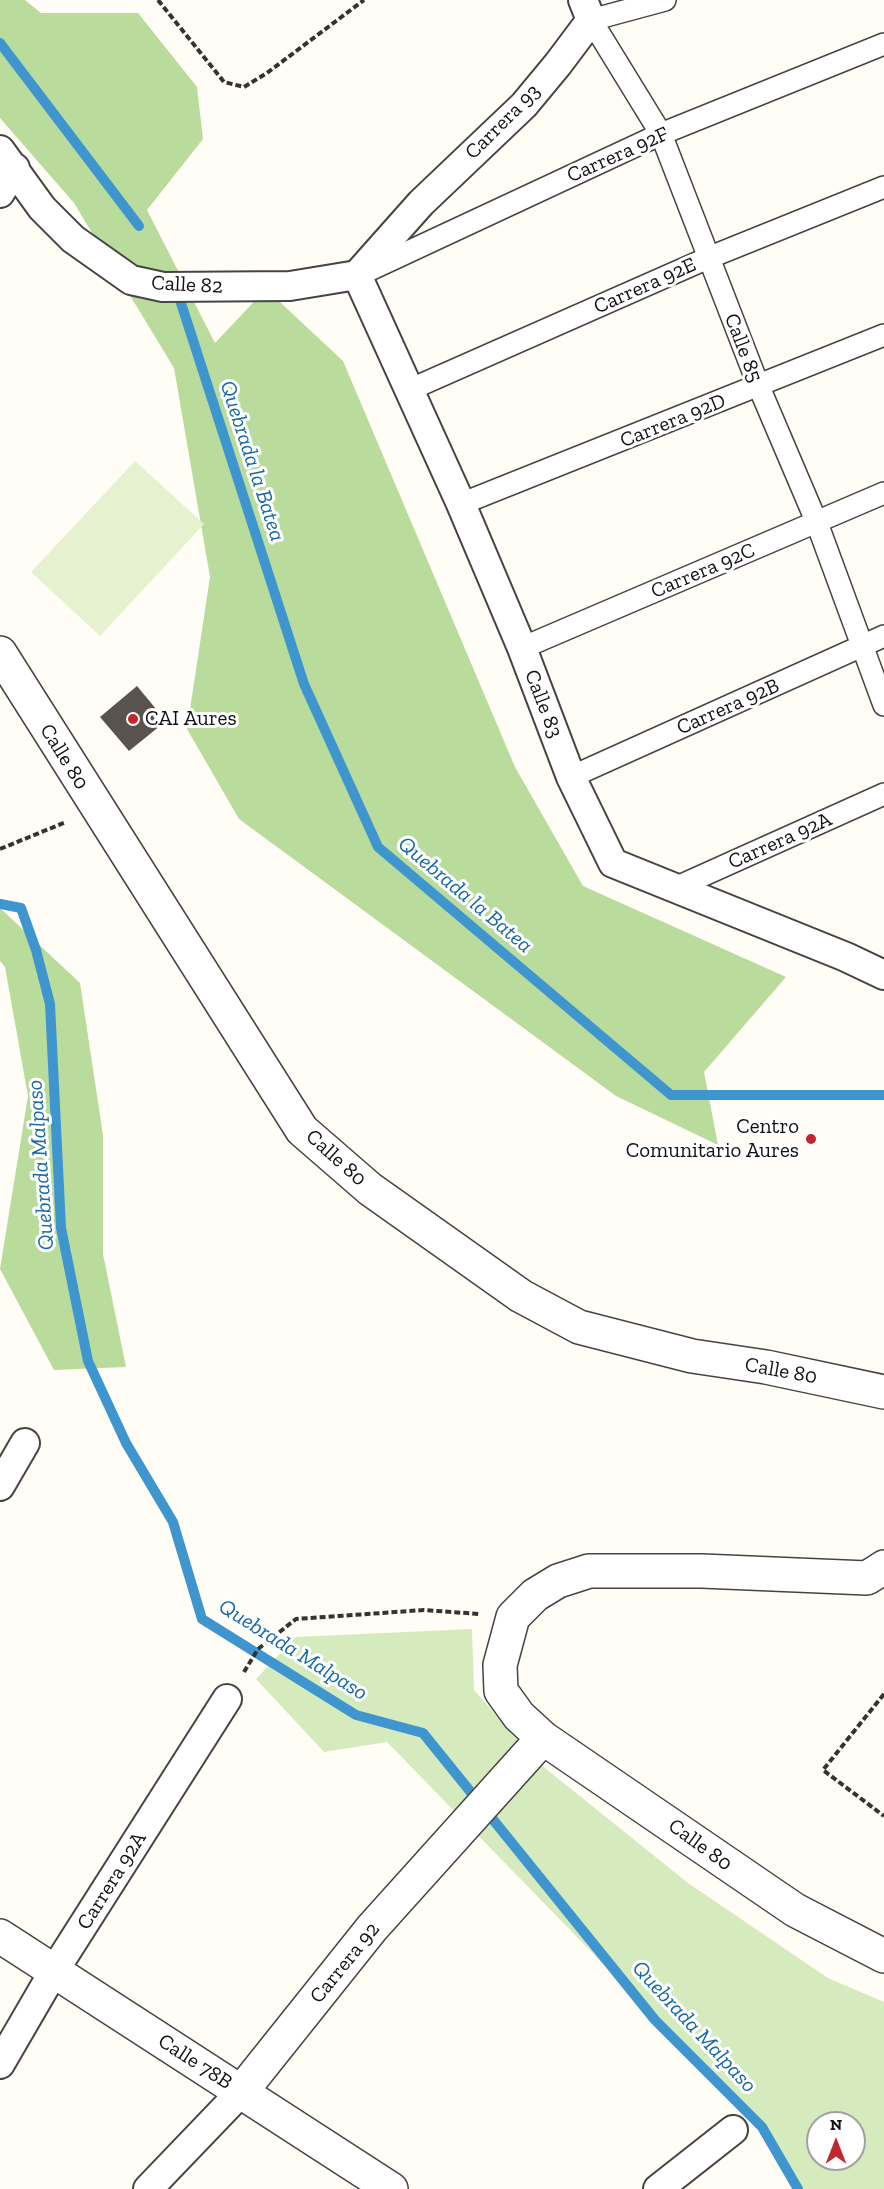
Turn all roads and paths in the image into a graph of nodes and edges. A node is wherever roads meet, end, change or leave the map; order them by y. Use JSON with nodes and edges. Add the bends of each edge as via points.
{"nodes":[{"id":1,"x":158,"y":0,"type":"edge"},
{"id":2,"x":364,"y":0,"type":"edge"},
{"id":3,"x":666,"y":0,"type":"edge"},
{"id":4,"x":587,"y":10,"type":"edge"},
{"id":5,"x":884,"y":44,"type":"edge"},
{"id":6,"x":661,"y":135,"type":"junction"},
{"id":7,"x":8,"y":159,"type":"edge"},
{"id":8,"x":884,"y":187,"type":"edge"},
{"id":9,"x":0,"y":193,"type":"edge"},
{"id":10,"x":708,"y":258,"type":"junction"},
{"id":11,"x":357,"y":275,"type":"junction"},
{"id":12,"x":884,"y":335,"type":"edge"},
{"id":13,"x":759,"y":387,"type":"junction"},
{"id":14,"x":409,"y":390,"type":"junction"},
{"id":15,"x":884,"y":493,"type":"edge"},
{"id":16,"x":461,"y":504,"type":"junction"},
{"id":17,"x":817,"y":523,"type":"junction"},
{"id":18,"x":884,"y":636,"type":"edge"},
{"id":19,"x":862,"y":646,"type":"junction"},
{"id":20,"x":522,"y":648,"type":"junction"},
{"id":21,"x":0,"y":652,"type":"edge"},
{"id":22,"x":884,"y":705,"type":"edge"},
{"id":23,"x":571,"y":777,"type":"junction"},
{"id":24,"x":884,"y":794,"type":"edge"},
{"id":25,"x":97,"y":809,"type":"junction"},
{"id":26,"x":0,"y":849,"type":"edge"},
{"id":27,"x":675,"y":888,"type":"junction"},
{"id":28,"x":884,"y":975,"type":"edge"},
{"id":29,"x":884,"y":1392,"type":"edge"},
{"id":30,"x":25,"y":1443,"type":"dead end"},
{"id":31,"x":0,"y":1486,"type":"edge"},
{"id":32,"x":884,"y":1567,"type":"edge"},
{"id":33,"x":513,"y":1617,"type":"junction"},
{"id":34,"x":884,"y":1694,"type":"edge"},
{"id":35,"x":227,"y":1699,"type":"joint"},
{"id":36,"x":543,"y":1738,"type":"junction"},
{"id":37,"x":884,"y":1816,"type":"edge"},
{"id":38,"x":0,"y":1936,"type":"edge"},
{"id":39,"x":884,"y":1956,"type":"edge"},
{"id":40,"x":54,"y":1971,"type":"junction"},
{"id":41,"x":0,"y":2064,"type":"edge"},
{"id":42,"x":241,"y":2092,"type":"junction"},
{"id":43,"x":733,"y":2130,"type":"dead end"},
{"id":44,"x":148,"y":2189,"type":"edge"},
{"id":45,"x":391,"y":2189,"type":"edge"},
{"id":46,"x":658,"y":2189,"type":"edge"}],
"edges":[{"from":1,"to":2,"type":"path","via":[[224,82],[244,87]]},
{"from":3,"to":4,"type":"street"},
{"from":4,"to":6,"type":"street","name":"Calle 85"},
{"from":4,"to":11,"type":"street","name":"Carrera 93","via":[[524,105],[421,203]]},
{"from":5,"to":6,"type":"street","name":"Carrera 92F"},
{"from":6,"to":10,"type":"street","name":"Calle 85"},
{"from":6,"to":11,"type":"street","name":"Carrera 92F"},
{"from":7,"to":9,"type":"street"},
{"from":7,"to":11,"type":"street","name":"Calle 82","via":[[42,208],[73,239],[131,280],[163,287],[290,286]]},
{"from":8,"to":10,"type":"street","name":"Carrera 92E"},
{"from":10,"to":13,"type":"street","name":"Calle 85"},
{"from":10,"to":14,"type":"street","name":"Carrera 92E"},
{"from":11,"to":14,"type":"street","name":"Calle 83"},
{"from":12,"to":13,"type":"street","name":"Carrera 92D"},
{"from":13,"to":16,"type":"street","name":"Carrera 92D"},
{"from":13,"to":17,"type":"street","name":"Calle 85"},
{"from":14,"to":16,"type":"street","name":"Calle 83"},
{"from":15,"to":17,"type":"street","name":"Carrera 92C"},
{"from":16,"to":20,"type":"street","name":"Calle 83"},
{"from":17,"to":19,"type":"street","name":"Calle 85"},
{"from":17,"to":20,"type":"street","name":"Carrera 92C"},
{"from":18,"to":19,"type":"street","name":"Carrera 92B"},
{"from":19,"to":22,"type":"street","name":"Calle 85"},
{"from":19,"to":23,"type":"street","name":"Carrera 92B"},
{"from":20,"to":23,"type":"street","name":"Calle 83"},
{"from":21,"to":25,"type":"street","name":"Calle 80"},
{"from":23,"to":27,"type":"street","name":"Calle 83","via":[[613,863]]},
{"from":24,"to":27,"type":"street","name":"Carrera 92A"},
{"from":25,"to":26,"type":"path"},
{"from":25,"to":29,"type":"street","name":"Calle 80","via":[[302,1130],[370,1189],[521,1296],[579,1327],[692,1356]]},
{"from":27,"to":28,"type":"street","name":"Calle 83"},
{"from":30,"to":31,"type":"street"},
{"from":32,"to":33,"type":"street","name":"Calle 80","via":[[867,1578],[589,1571],[558,1581],[535,1595]]},
{"from":33,"to":35,"type":"path","via":[[424,1610],[296,1619],[258,1649]]},
{"from":33,"to":36,"type":"street","name":"Calle 80","via":[[500,1665],[501,1691],[519,1716]]},
{"from":34,"to":37,"type":"path","via":[[823,1770]]},
{"from":35,"to":40,"type":"street","name":"Carrera 92A"},
{"from":36,"to":39,"type":"street","name":"Calle 80","via":[[795,1910]]},
{"from":36,"to":42,"type":"street","name":"Carrera 92","via":[[372,1928]]},
{"from":38,"to":40,"type":"street","name":"Calle 78B"},
{"from":40,"to":41,"type":"street","name":"Carrera 92A"},
{"from":40,"to":42,"type":"street","name":"Calle 78B"},
{"from":42,"to":44,"type":"street","name":"Carrera 92"},
{"from":42,"to":45,"type":"street","name":"Calle 78B"},
{"from":43,"to":46,"type":"street"}]}
